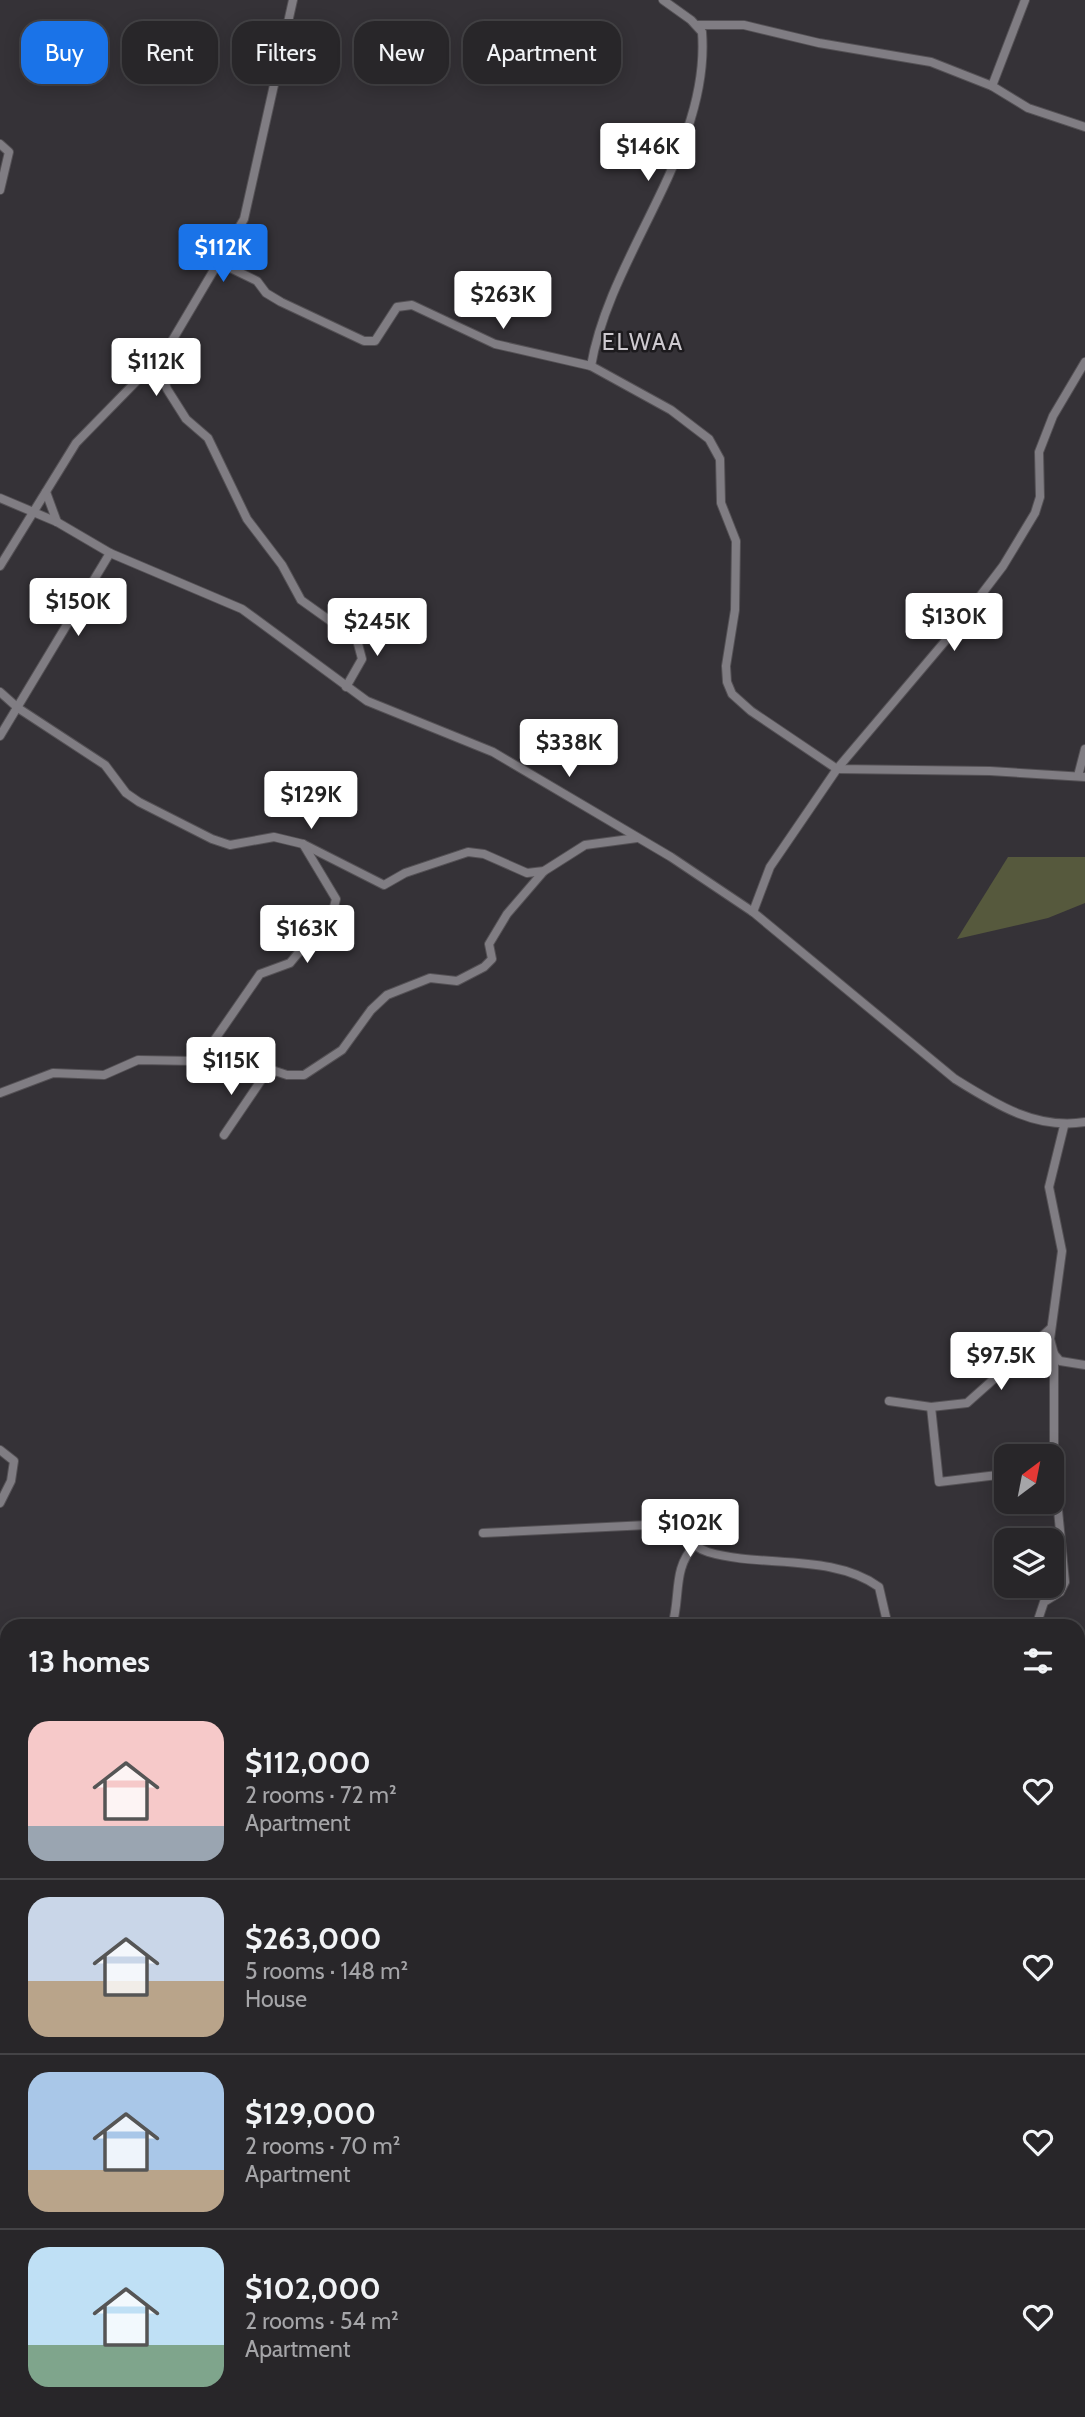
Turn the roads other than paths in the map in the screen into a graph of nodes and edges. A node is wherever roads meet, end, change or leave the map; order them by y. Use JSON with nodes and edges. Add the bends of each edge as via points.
{"nodes":[{"id":1,"x":293,"y":0,"type":"edge"},
{"id":2,"x":663,"y":0,"type":"edge"},
{"id":3,"x":1025,"y":0,"type":"edge"},
{"id":4,"x":697,"y":25,"type":"junction"},
{"id":5,"x":992,"y":86,"type":"junction"},
{"id":6,"x":1085,"y":127,"type":"edge"},
{"id":7,"x":0,"y":144,"type":"edge"},
{"id":8,"x":0,"y":190,"type":"edge"},
{"id":9,"x":220,"y":263,"type":"junction"},
{"id":10,"x":157,"y":362,"type":"junction"},
{"id":11,"x":1085,"y":362,"type":"edge"},
{"id":12,"x":592,"y":366,"type":"junction"},
{"id":13,"x":46,"y":492,"type":"junction"},
{"id":14,"x":0,"y":498,"type":"edge"},
{"id":15,"x":35,"y":512,"type":"junction"},
{"id":16,"x":57,"y":522,"type":"junction"},
{"id":17,"x":110,"y":553,"type":"junction"},
{"id":18,"x":0,"y":566,"type":"edge"},
{"id":19,"x":346,"y":687,"type":"junction"},
{"id":20,"x":0,"y":692,"type":"edge"},
{"id":21,"x":18,"y":708,"type":"junction"},
{"id":22,"x":0,"y":736,"type":"edge"},
{"id":23,"x":1085,"y":749,"type":"edge"},
{"id":24,"x":837,"y":769,"type":"junction"},
{"id":25,"x":1082,"y":777,"type":"edge"},
{"id":26,"x":637,"y":838,"type":"junction"},
{"id":27,"x":303,"y":844,"type":"junction"},
{"id":28,"x":544,"y":871,"type":"junction"},
{"id":29,"x":753,"y":912,"type":"junction"},
{"id":30,"x":0,"y":1093,"type":"edge"},
{"id":31,"x":1085,"y":1122,"type":"edge"},
{"id":32,"x":1064,"y":1126,"type":"junction"},
{"id":33,"x":224,"y":1135,"type":"dead end"},
{"id":34,"x":1050,"y":1329,"type":"junction"},
{"id":35,"x":1054,"y":1354,"type":"junction"},
{"id":36,"x":1085,"y":1365,"type":"edge"},
{"id":37,"x":889,"y":1401,"type":"dead end"},
{"id":38,"x":931,"y":1407,"type":"junction"},
{"id":39,"x":1053,"y":1444,"type":"edge"},
{"id":40,"x":0,"y":1450,"type":"edge"},
{"id":41,"x":994,"y":1475,"type":"edge"},
{"id":42,"x":0,"y":1503,"type":"edge"},
{"id":43,"x":1058,"y":1514,"type":"edge"},
{"id":44,"x":483,"y":1533,"type":"dead end"},
{"id":45,"x":695,"y":1545,"type":"junction"},
{"id":46,"x":675,"y":1619,"type":"edge"},
{"id":47,"x":886,"y":1619,"type":"edge"},
{"id":48,"x":1038,"y":1619,"type":"edge"}],
"edges":[{"from":1,"to":9,"type":"street","via":[[244,219]]},
{"from":2,"to":4,"type":"street"},
{"from":3,"to":5,"type":"street"},
{"from":4,"to":5,"type":"street","via":[[744,25],[931,62]]},
{"from":4,"to":12,"type":"street","via":[[702,32],[701,55],[682,143],[603,316]]},
{"from":5,"to":6,"type":"street","via":[[1027,108]]},
{"from":7,"to":8,"type":"street","via":[[9,152]]},
{"from":9,"to":10,"type":"street"},
{"from":9,"to":12,"type":"street","via":[[257,281],[281,302],[363,341],[375,341],[397,307],[406,304],[495,344]]},
{"from":10,"to":13,"type":"street","via":[[84,432]]},
{"from":10,"to":19,"type":"street","via":[[167,389],[186,419],[208,438],[247,519],[282,565],[303,604],[357,640],[362,660]]},
{"from":11,"to":24,"type":"street","via":[[1039,452],[1038,506],[1003,566]]},
{"from":12,"to":24,"type":"street","via":[[671,410],[718,449],[721,503],[736,541],[727,682],[738,702]]},
{"from":13,"to":15,"type":"street"},
{"from":13,"to":16,"type":"street"},
{"from":14,"to":15,"type":"street"},
{"from":15,"to":16,"type":"street"},
{"from":15,"to":18,"type":"street"},
{"from":16,"to":17,"type":"street"},
{"from":17,"to":19,"type":"street","via":[[242,609]]},
{"from":17,"to":21,"type":"street"},
{"from":19,"to":26,"type":"street","via":[[397,715],[493,752]]},
{"from":20,"to":21,"type":"street"},
{"from":21,"to":22,"type":"street"},
{"from":21,"to":27,"type":"street","via":[[105,765],[139,802],[212,839],[230,845],[274,837]]},
{"from":23,"to":25,"type":"street"},
{"from":24,"to":25,"type":"street"},
{"from":24,"to":29,"type":"street","via":[[770,867]]},
{"from":26,"to":28,"type":"street","via":[[585,845]]},
{"from":26,"to":29,"type":"street"},
{"from":27,"to":28,"type":"street","via":[[384,886],[405,873],[468,852],[484,854],[522,873]]},
{"from":27,"to":30,"type":"street","via":[[336,899],[333,911],[290,963],[260,974],[204,1055],[196,1061],[138,1060],[104,1075],[53,1073]]},
{"from":28,"to":33,"type":"street","via":[[507,914],[489,944],[492,959],[484,967],[457,981],[430,978],[387,995],[342,1050],[304,1075],[268,1072]]},
{"from":29,"to":32,"type":"street","via":[[955,1079],[1017,1114]]},
{"from":31,"to":32,"type":"street"},
{"from":32,"to":34,"type":"street","via":[[1049,1187],[1062,1251]]},
{"from":34,"to":35,"type":"street"},
{"from":34,"to":38,"type":"street","via":[[967,1403]]},
{"from":35,"to":36,"type":"street","via":[[1060,1361]]},
{"from":35,"to":39,"type":"street"},
{"from":37,"to":38,"type":"street"},
{"from":38,"to":41,"type":"street","via":[[939,1482]]},
{"from":40,"to":42,"type":"street","via":[[14,1461]]},
{"from":43,"to":48,"type":"street","via":[[1065,1582],[1060,1592],[1044,1602]]},
{"from":44,"to":45,"type":"street","via":[[664,1524]]},
{"from":45,"to":46,"type":"street","via":[[679,1572]]},
{"from":45,"to":47,"type":"street","via":[[712,1553],[858,1575],[879,1587]]}]}
